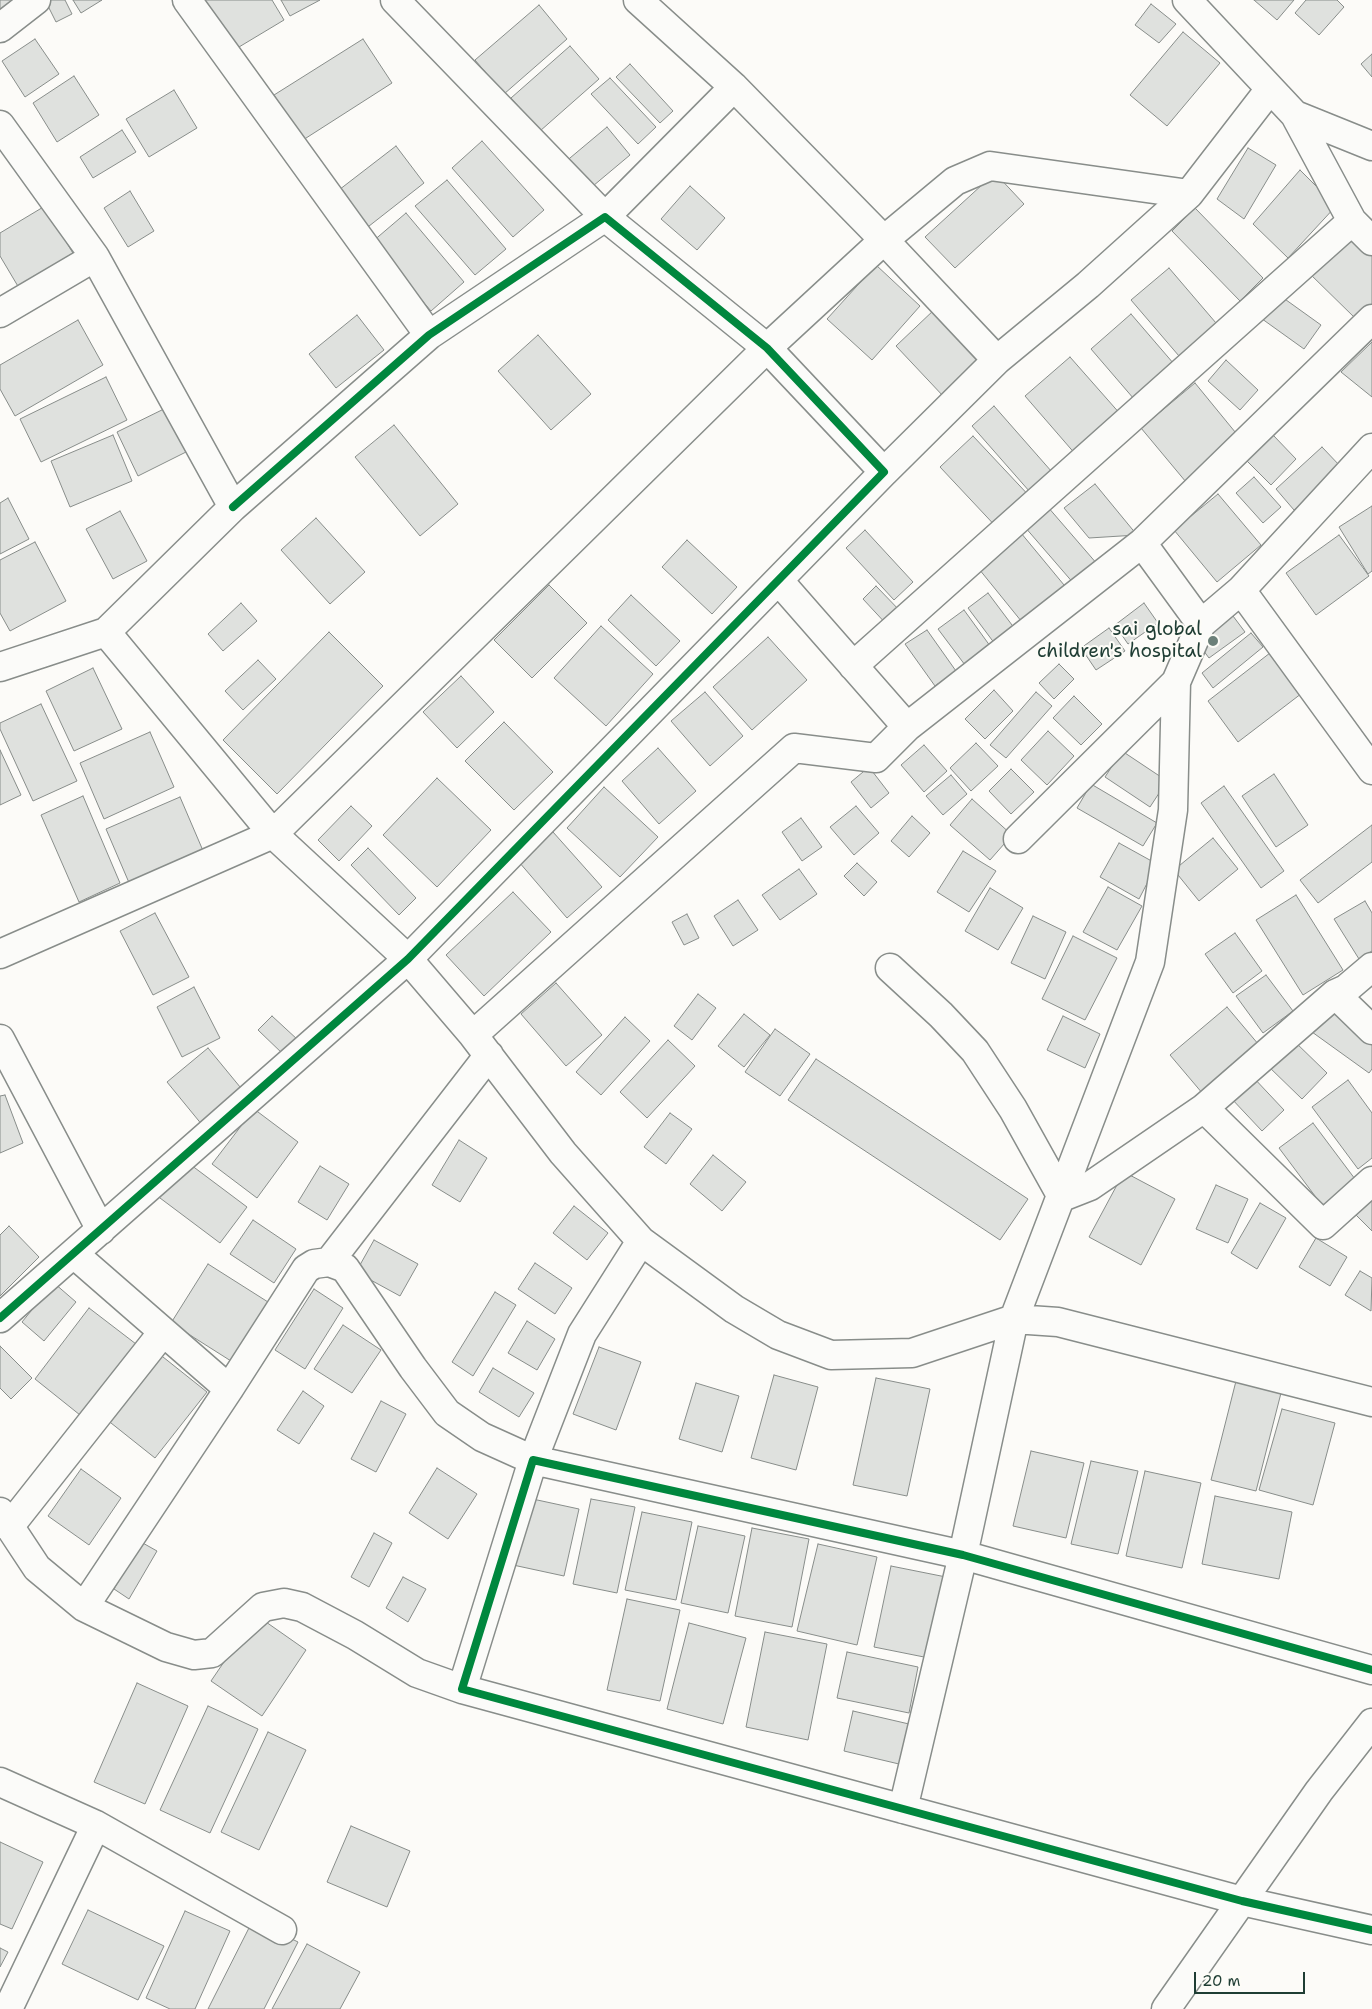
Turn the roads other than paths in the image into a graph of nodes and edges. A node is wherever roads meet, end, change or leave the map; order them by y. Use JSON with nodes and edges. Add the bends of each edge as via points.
{"nodes":[{"id":1,"x":36,"y":0,"type":"edge"},
{"id":2,"x":187,"y":0,"type":"edge"},
{"id":3,"x":396,"y":0,"type":"edge"},
{"id":4,"x":638,"y":0,"type":"edge"},
{"id":5,"x":1187,"y":0,"type":"edge"},
{"id":6,"x":0,"y":28,"type":"edge"},
{"id":7,"x":734,"y":87,"type":"junction"},
{"id":8,"x":1270,"y":89,"type":"junction"},
{"id":9,"x":1296,"y":115,"type":"junction"},
{"id":10,"x":0,"y":124,"type":"edge"},
{"id":11,"x":1372,"y":146,"type":"edge"},
{"id":12,"x":1189,"y":194,"type":"junction"},
{"id":13,"x":605,"y":217,"type":"junction"},
{"id":14,"x":1352,"y":220,"type":"junction"},
{"id":15,"x":884,"y":240,"type":"junction"},
{"id":16,"x":1372,"y":242,"type":"edge"},
{"id":17,"x":94,"y":257,"type":"junction"},
{"id":18,"x":0,"y":313,"type":"edge"},
{"id":19,"x":1372,"y":319,"type":"edge"},
{"id":20,"x":429,"y":335,"type":"junction"},
{"id":21,"x":767,"y":348,"type":"junction"},
{"id":22,"x":997,"y":360,"type":"junction"},
{"id":23,"x":1370,"y":456,"type":"edge"},
{"id":24,"x":884,"y":472,"type":"junction"},
{"id":25,"x":233,"y":508,"type":"junction"},
{"id":26,"x":1142,"y":542,"type":"junction"},
{"id":27,"x":779,"y":581,"type":"junction"},
{"id":28,"x":1241,"y":590,"type":"junction"},
{"id":29,"x":1201,"y":624,"type":"junction"},
{"id":30,"x":106,"y":632,"type":"junction"},
{"id":31,"x":853,"y":666,"type":"junction"},
{"id":32,"x":0,"y":667,"type":"edge"},
{"id":33,"x":1176,"y":682,"type":"junction"},
{"id":34,"x":907,"y":727,"type":"junction"},
{"id":35,"x":1372,"y":770,"type":"edge"},
{"id":36,"x":273,"y":834,"type":"junction"},
{"id":37,"x":1018,"y":840,"type":"dead end"},
{"id":38,"x":0,"y":954,"type":"edge"},
{"id":39,"x":408,"y":959,"type":"junction"},
{"id":40,"x":1372,"y":967,"type":"edge"},
{"id":41,"x":890,"y":968,"type":"dead end"},
{"id":42,"x":1335,"y":994,"type":"junction"},
{"id":43,"x":1372,"y":1030,"type":"edge"},
{"id":44,"x":0,"y":1039,"type":"edge"},
{"id":45,"x":481,"y":1045,"type":"junction"},
{"id":46,"x":1204,"y":1108,"type":"junction"},
{"id":47,"x":1372,"y":1181,"type":"edge"},
{"id":48,"x":1062,"y":1197,"type":"junction"},
{"id":49,"x":101,"y":1230,"type":"junction"},
{"id":50,"x":641,"y":1241,"type":"junction"},
{"id":51,"x":74,"y":1254,"type":"junction"},
{"id":52,"x":329,"y":1262,"type":"junction"},
{"id":53,"x":0,"y":1318,"type":"edge"},
{"id":54,"x":1014,"y":1319,"type":"junction"},
{"id":55,"x":163,"y":1332,"type":"junction"},
{"id":56,"x":229,"y":1389,"type":"junction"},
{"id":57,"x":1372,"y":1402,"type":"edge"},
{"id":58,"x":533,"y":1460,"type":"junction"},
{"id":59,"x":4,"y":1520,"type":"edge"},
{"id":60,"x":963,"y":1555,"type":"junction"},
{"id":61,"x":84,"y":1607,"type":"junction"},
{"id":62,"x":1372,"y":1670,"type":"edge"},
{"id":63,"x":462,"y":1689,"type":"junction"},
{"id":64,"x":1372,"y":1723,"type":"edge"},
{"id":65,"x":0,"y":1782,"type":"edge"},
{"id":66,"x":903,"y":1809,"type":"junction"},
{"id":67,"x":96,"y":1824,"type":"junction"},
{"id":68,"x":1242,"y":1901,"type":"junction"},
{"id":69,"x":282,"y":1930,"type":"dead end"},
{"id":70,"x":1372,"y":1930,"type":"edge"},
{"id":71,"x":8,"y":2009,"type":"edge"},
{"id":72,"x":1166,"y":2009,"type":"edge"}],
"edges":[{"from":1,"to":6,"type":"street"},
{"from":2,"to":20,"type":"street"},
{"from":3,"to":13,"type":"street"},
{"from":4,"to":7,"type":"street"},
{"from":5,"to":8,"type":"street"},
{"from":7,"to":13,"type":"street"},
{"from":7,"to":15,"type":"street"},
{"from":8,"to":9,"type":"street"},
{"from":8,"to":12,"type":"street"},
{"from":9,"to":11,"type":"street"},
{"from":9,"to":14,"type":"street"},
{"from":10,"to":17,"type":"street"},
{"from":12,"to":15,"type":"street","via":[[990,166],[954,181]]},
{"from":12,"to":22,"type":"street","via":[[1088,285]]},
{"from":13,"to":20,"type":"street"},
{"from":13,"to":21,"type":"street"},
{"from":14,"to":16,"type":"street"},
{"from":14,"to":31,"type":"street"},
{"from":15,"to":21,"type":"street"},
{"from":15,"to":22,"type":"street"},
{"from":17,"to":18,"type":"street"},
{"from":17,"to":25,"type":"street"},
{"from":19,"to":26,"type":"street"},
{"from":20,"to":25,"type":"street"},
{"from":21,"to":24,"type":"street"},
{"from":21,"to":36,"type":"street"},
{"from":22,"to":24,"type":"street"},
{"from":23,"to":28,"type":"street"},
{"from":24,"to":27,"type":"street"},
{"from":25,"to":30,"type":"street"},
{"from":26,"to":29,"type":"street"},
{"from":26,"to":34,"type":"street"},
{"from":27,"to":31,"type":"street"},
{"from":27,"to":39,"type":"street"},
{"from":28,"to":29,"type":"street"},
{"from":28,"to":35,"type":"street"},
{"from":29,"to":33,"type":"street"},
{"from":30,"to":32,"type":"street"},
{"from":30,"to":36,"type":"street"},
{"from":31,"to":34,"type":"street"},
{"from":33,"to":37,"type":"street"},
{"from":33,"to":48,"type":"street","via":[[1174,810],[1150,962]]},
{"from":34,"to":45,"type":"street","via":[[876,758],[794,748]]},
{"from":36,"to":38,"type":"street"},
{"from":36,"to":39,"type":"street"},
{"from":39,"to":45,"type":"street"},
{"from":39,"to":49,"type":"street"},
{"from":40,"to":42,"type":"street"},
{"from":41,"to":48,"type":"street","via":[[975,1051],[1014,1109]]},
{"from":42,"to":43,"type":"street"},
{"from":42,"to":46,"type":"street"},
{"from":44,"to":49,"type":"street"},
{"from":45,"to":50,"type":"street","via":[[562,1153]]},
{"from":45,"to":52,"type":"street"},
{"from":46,"to":47,"type":"street","via":[[1323,1225]]},
{"from":46,"to":48,"type":"street","via":[[1090,1186]]},
{"from":48,"to":54,"type":"street"},
{"from":49,"to":51,"type":"street"},
{"from":50,"to":54,"type":"street","via":[[734,1309],[778,1335],[831,1355],[912,1353]]},
{"from":50,"to":58,"type":"street","via":[[582,1334]]},
{"from":51,"to":53,"type":"street"},
{"from":51,"to":55,"type":"street"},
{"from":52,"to":56,"type":"street","via":[[306,1269]]},
{"from":52,"to":58,"type":"street","via":[[344,1268],[447,1413],[482,1437]]},
{"from":54,"to":57,"type":"street","via":[[1058,1322]]},
{"from":54,"to":60,"type":"street"},
{"from":55,"to":56,"type":"street"},
{"from":55,"to":59,"type":"street"},
{"from":56,"to":61,"type":"street"},
{"from":58,"to":60,"type":"street"},
{"from":58,"to":63,"type":"street"},
{"from":59,"to":61,"type":"street","via":[[37,1568]]},
{"from":60,"to":62,"type":"street"},
{"from":60,"to":66,"type":"street"},
{"from":61,"to":63,"type":"street","via":[[166,1647],[194,1655],[212,1653],[263,1607],[284,1603],[310,1611],[417,1673]]},
{"from":63,"to":66,"type":"street"},
{"from":64,"to":68,"type":"street","via":[[1319,1791]]},
{"from":65,"to":67,"type":"street"},
{"from":66,"to":68,"type":"street"},
{"from":67,"to":69,"type":"street"},
{"from":67,"to":71,"type":"street"},
{"from":68,"to":70,"type":"street"},
{"from":68,"to":72,"type":"street"}]}
